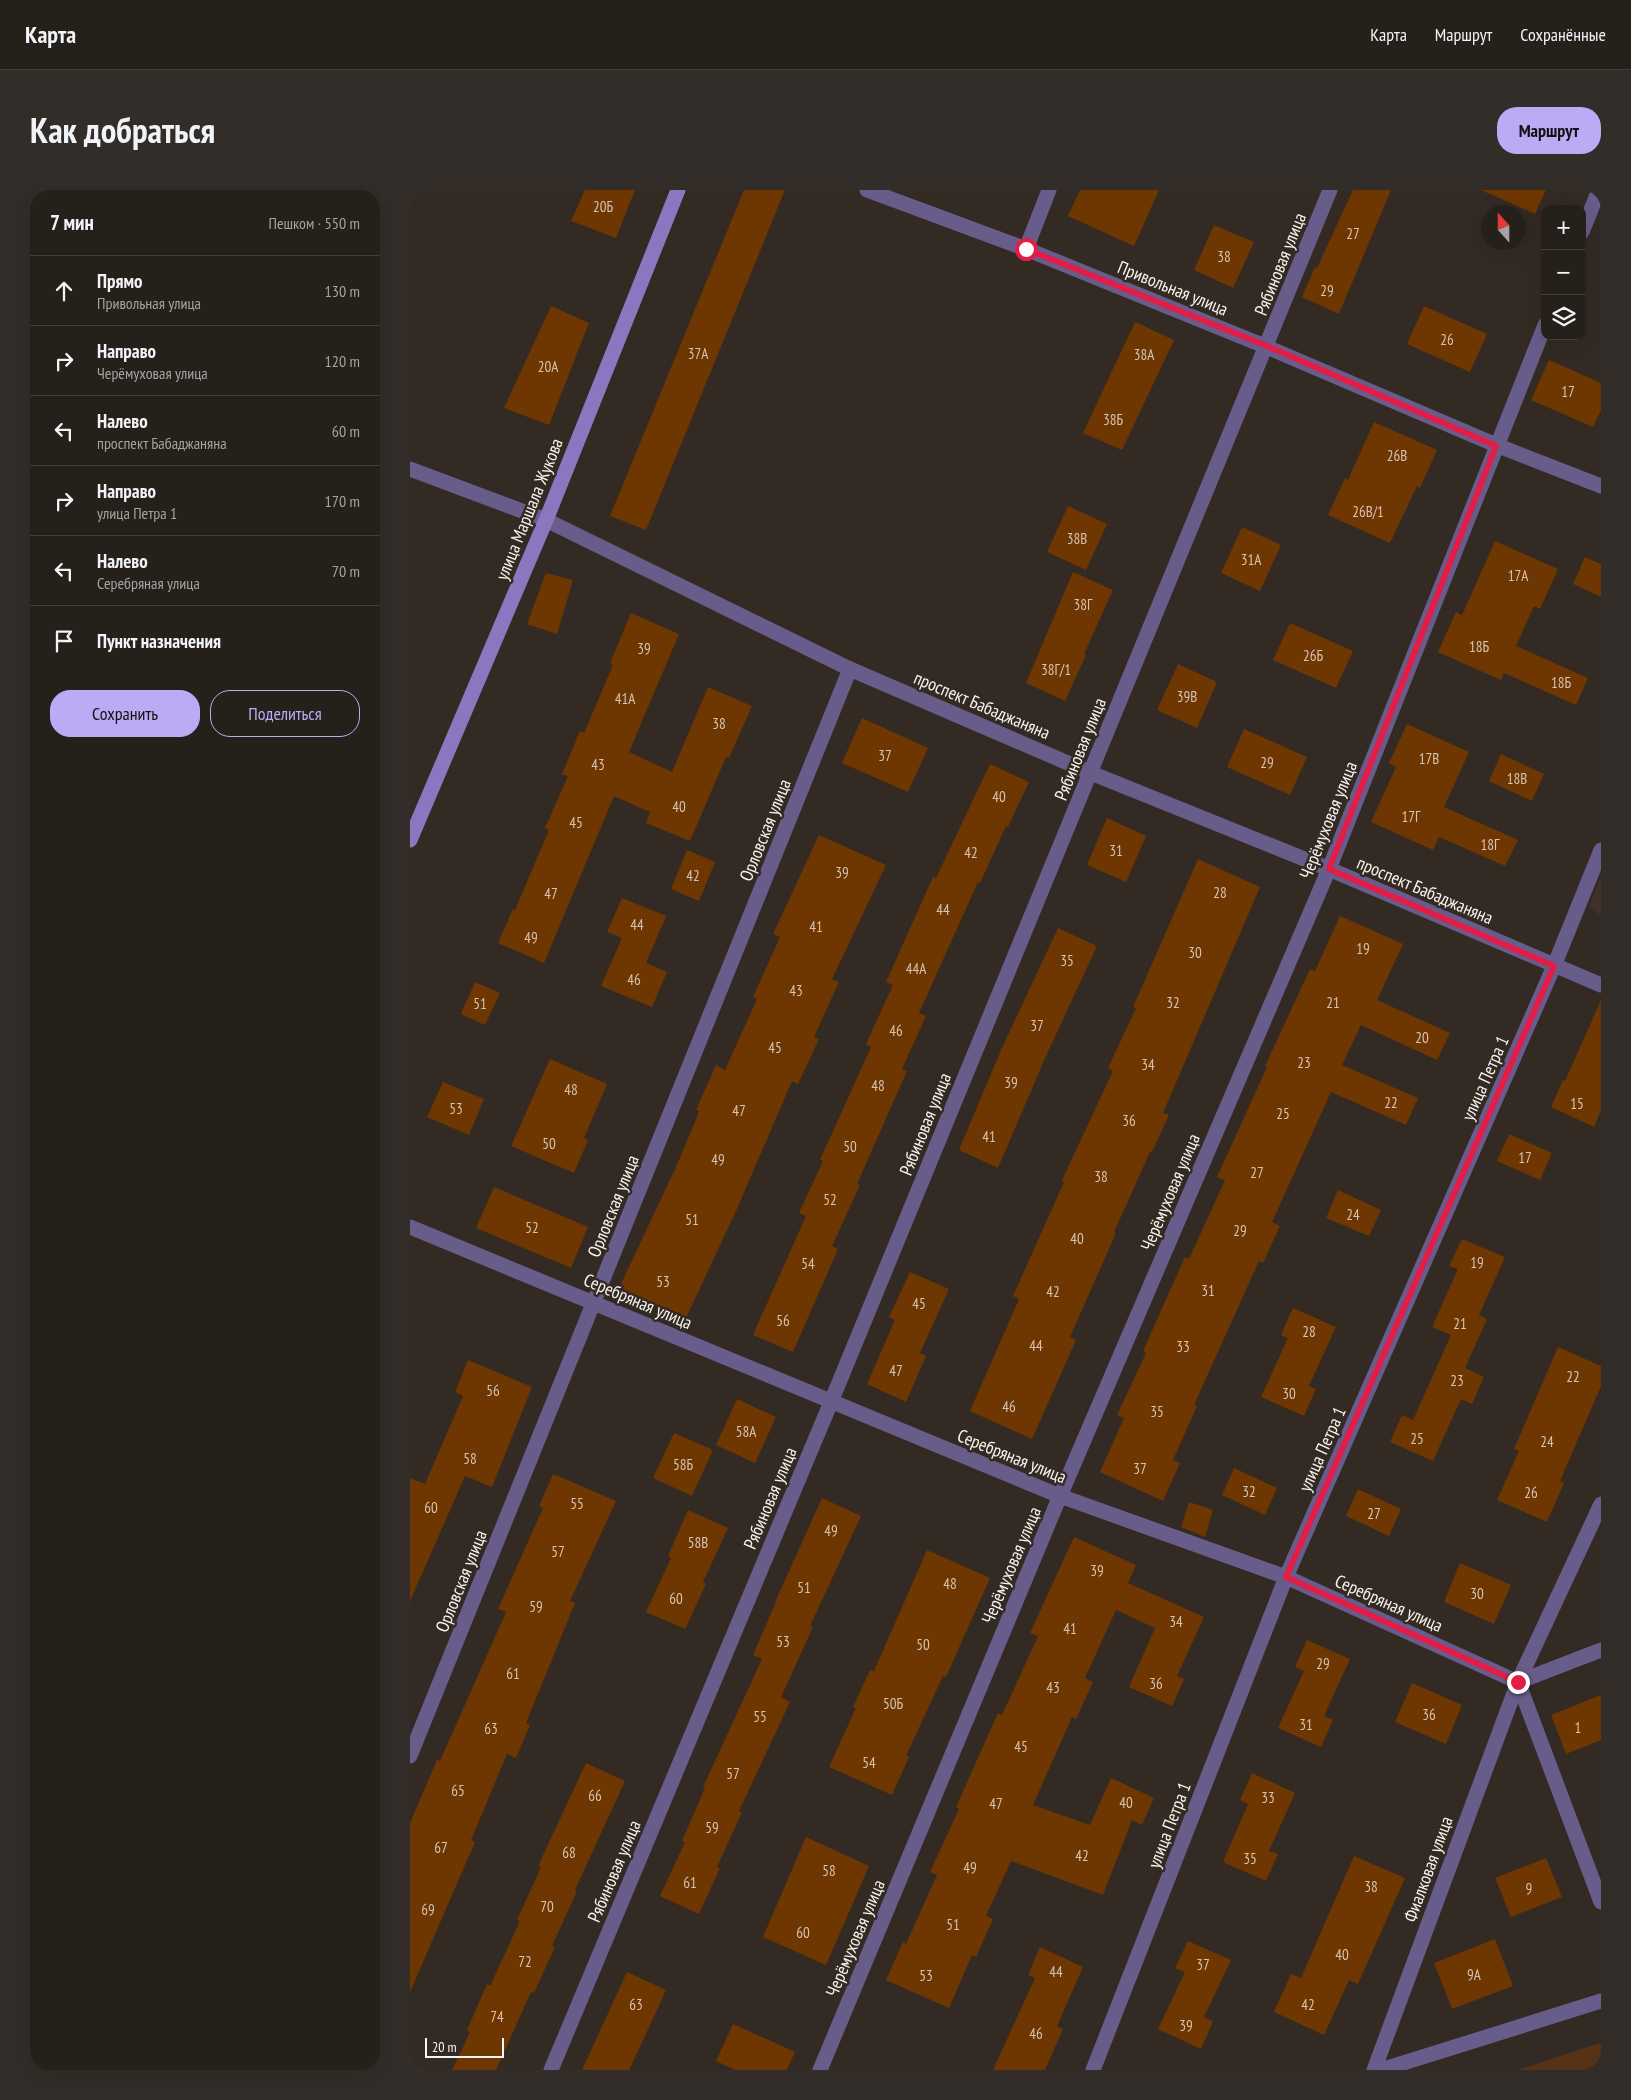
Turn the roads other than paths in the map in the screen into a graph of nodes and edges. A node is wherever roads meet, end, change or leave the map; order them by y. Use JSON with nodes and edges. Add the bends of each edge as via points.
{"nodes":[{"id":1,"x":678,"y":190,"type":"edge"},
{"id":2,"x":867,"y":190,"type":"edge"},
{"id":3,"x":1049,"y":190,"type":"edge"},
{"id":4,"x":1330,"y":190,"type":"edge"},
{"id":5,"x":1599,"y":190,"type":"edge"},
{"id":6,"x":1586,"y":222,"type":"edge"},
{"id":7,"x":1026,"y":249,"type":"junction"},
{"id":8,"x":1541,"y":335,"type":"edge"},
{"id":9,"x":1267,"y":346,"type":"junction"},
{"id":10,"x":1496,"y":446,"type":"junction"},
{"id":11,"x":410,"y":469,"type":"edge"},
{"id":12,"x":1601,"y":486,"type":"edge"},
{"id":13,"x":546,"y":520,"type":"junction"},
{"id":14,"x":850,"y":669,"type":"junction"},
{"id":15,"x":1091,"y":773,"type":"junction"},
{"id":16,"x":410,"y":840,"type":"edge"},
{"id":17,"x":1601,"y":850,"type":"edge"},
{"id":18,"x":1329,"y":869,"type":"junction"},
{"id":19,"x":1554,"y":966,"type":"junction"},
{"id":20,"x":1601,"y":985,"type":"edge"},
{"id":21,"x":410,"y":1227,"type":"edge"},
{"id":22,"x":594,"y":1303,"type":"junction"},
{"id":23,"x":831,"y":1402,"type":"junction"},
{"id":24,"x":1060,"y":1496,"type":"junction"},
{"id":25,"x":1601,"y":1504,"type":"edge"},
{"id":26,"x":1286,"y":1577,"type":"junction"},
{"id":27,"x":1601,"y":1650,"type":"edge"},
{"id":28,"x":1518,"y":1682,"type":"junction"},
{"id":29,"x":410,"y":1756,"type":"edge"},
{"id":30,"x":1601,"y":1902,"type":"edge"},
{"id":31,"x":1601,"y":2001,"type":"edge"},
{"id":32,"x":551,"y":2070,"type":"edge"},
{"id":33,"x":820,"y":2070,"type":"edge"},
{"id":34,"x":1093,"y":2070,"type":"edge"},
{"id":35,"x":1374,"y":2070,"type":"edge"},
{"id":36,"x":1381,"y":2070,"type":"edge"}],
"edges":[{"from":1,"to":13,"type":"main road","name":"улица Маршала Жукова"},
{"from":2,"to":7,"type":"street","name":"Привольная улица"},
{"from":3,"to":7,"type":"street"},
{"from":4,"to":9,"type":"street","name":"Рябиновая улица"},
{"from":5,"to":6,"type":"street"},
{"from":7,"to":9,"type":"street","name":"Привольная улица"},
{"from":8,"to":10,"type":"street","name":"Черёмуховая улица"},
{"from":9,"to":10,"type":"street","name":"Привольная улица"},
{"from":9,"to":15,"type":"street","name":"Рябиновая улица"},
{"from":10,"to":12,"type":"street","name":"Привольная улица"},
{"from":10,"to":18,"type":"street","name":"Черёмуховая улица"},
{"from":11,"to":13,"type":"street","name":"проспект Бабаджаняна"},
{"from":13,"to":14,"type":"street","name":"проспект Бабаджаняна"},
{"from":13,"to":16,"type":"main road","name":"улица Маршала Жукова"},
{"from":14,"to":15,"type":"street","name":"проспект Бабаджаняна"},
{"from":14,"to":22,"type":"street","name":"Орловская улица"},
{"from":15,"to":18,"type":"street","name":"проспект Бабаджаняна"},
{"from":15,"to":23,"type":"street","name":"Рябиновая улица"},
{"from":17,"to":19,"type":"street","name":"улица Петра 1"},
{"from":18,"to":19,"type":"street","name":"проспект Бабаджаняна"},
{"from":18,"to":24,"type":"street","name":"Черёмуховая улица"},
{"from":19,"to":20,"type":"street","name":"проспект Бабаджаняна"},
{"from":19,"to":26,"type":"street","name":"улица Петра 1"},
{"from":21,"to":22,"type":"street","name":"Серебряная улица"},
{"from":22,"to":23,"type":"street","name":"Серебряная улица"},
{"from":22,"to":29,"type":"street","name":"Орловская улица"},
{"from":23,"to":24,"type":"street","name":"Серебряная улица"},
{"from":23,"to":32,"type":"street","name":"Рябиновая улица"},
{"from":24,"to":26,"type":"street","name":"Серебряная улица"},
{"from":24,"to":33,"type":"street","name":"Черёмуховая улица"},
{"from":25,"to":28,"type":"street","name":"Фиалковая улица"},
{"from":26,"to":28,"type":"street","name":"Серебряная улица"},
{"from":26,"to":34,"type":"street","name":"улица Петра 1"},
{"from":27,"to":28,"type":"street"},
{"from":28,"to":30,"type":"street"},
{"from":28,"to":35,"type":"street","name":"Фиалковая улица"},
{"from":31,"to":36,"type":"street"}]}
